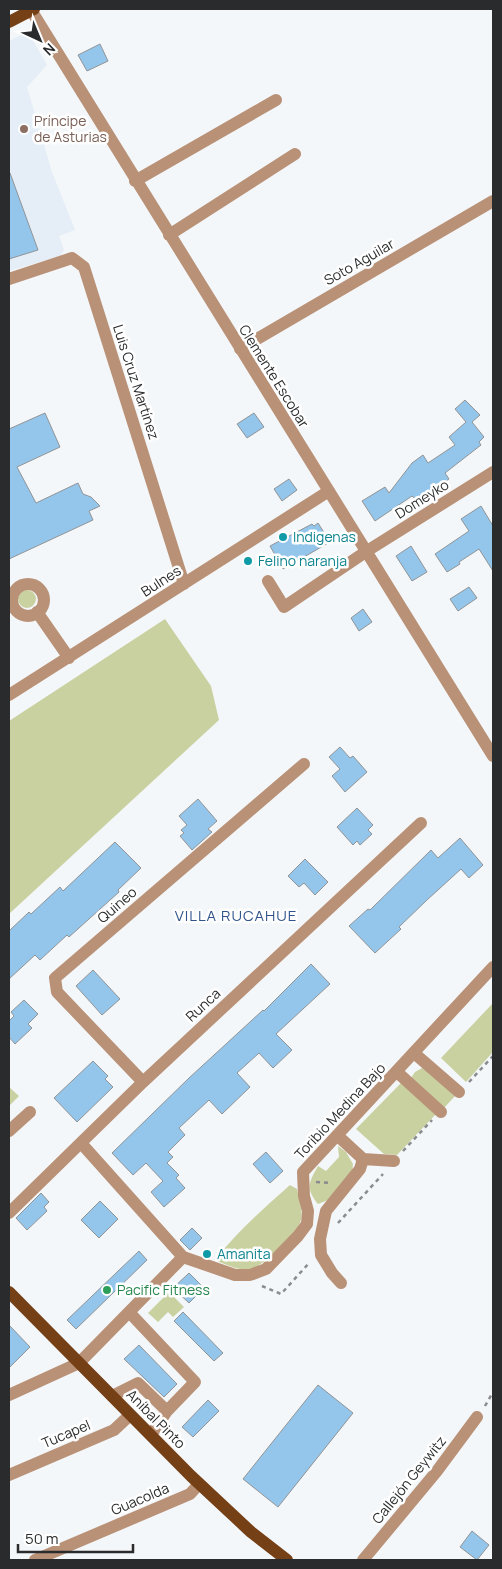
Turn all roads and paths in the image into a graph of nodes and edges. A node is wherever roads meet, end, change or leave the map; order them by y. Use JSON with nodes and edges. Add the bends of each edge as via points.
{"nodes":[{"id":1,"x":32,"y":10,"type":"edge"},
{"id":2,"x":9,"y":22,"type":"edge"},
{"id":3,"x":276,"y":100,"type":"dead end"},
{"id":4,"x":295,"y":154,"type":"dead end"},
{"id":5,"x":135,"y":180,"type":"junction"},
{"id":6,"x":493,"y":201,"type":"edge"},
{"id":7,"x":169,"y":235,"type":"junction"},
{"id":8,"x":9,"y":280,"type":"edge"},
{"id":9,"x":240,"y":349,"type":"junction"},
{"id":10,"x":493,"y":472,"type":"edge"},
{"id":11,"x":328,"y":491,"type":"junction"},
{"id":12,"x":367,"y":551,"type":"junction"},
{"id":13,"x":268,"y":581,"type":"dead end"},
{"id":14,"x":184,"y":584,"type":"junction"},
{"id":15,"x":37,"y":612,"type":"dead end"},
{"id":16,"x":69,"y":658,"type":"junction"},
{"id":17,"x":9,"y":696,"type":"edge"},
{"id":18,"x":493,"y":756,"type":"edge"},
{"id":19,"x":304,"y":764,"type":"dead end"},
{"id":20,"x":421,"y":823,"type":"dead end"},
{"id":21,"x":493,"y":967,"type":"edge"},
{"id":22,"x":414,"y":1053,"type":"junction"},
{"id":23,"x":397,"y":1072,"type":"junction"},
{"id":24,"x":144,"y":1082,"type":"junction"},
{"id":25,"x":459,"y":1092,"type":"dead end"},
{"id":26,"x":30,"y":1112,"type":"dead end"},
{"id":27,"x":440,"y":1112,"type":"dead end"},
{"id":28,"x":9,"y":1131,"type":"edge"},
{"id":29,"x":338,"y":1136,"type":"junction"},
{"id":30,"x":81,"y":1143,"type":"junction"},
{"id":31,"x":364,"y":1159,"type":"junction"},
{"id":32,"x":394,"y":1161,"type":"dead end"},
{"id":33,"x":303,"y":1182,"type":"junction"},
{"id":34,"x":347,"y":1184,"type":"junction"},
{"id":35,"x":308,"y":1211,"type":"junction"},
{"id":36,"x":326,"y":1211,"type":"junction"},
{"id":37,"x":9,"y":1213,"type":"edge"},
{"id":38,"x":183,"y":1257,"type":"junction"},
{"id":39,"x":341,"y":1283,"type":"dead end"},
{"id":40,"x":9,"y":1292,"type":"edge"},
{"id":41,"x":129,"y":1312,"type":"junction"},
{"id":42,"x":79,"y":1363,"type":"junction"},
{"id":43,"x":9,"y":1395,"type":"edge"},
{"id":44,"x":112,"y":1396,"type":"junction"},
{"id":45,"x":167,"y":1411,"type":"junction"},
{"id":46,"x":130,"y":1414,"type":"junction"},
{"id":47,"x":477,"y":1417,"type":"dead end"},
{"id":48,"x":151,"y":1435,"type":"junction"},
{"id":49,"x":9,"y":1475,"type":"edge"},
{"id":50,"x":199,"y":1484,"type":"junction"},
{"id":51,"x":35,"y":1560,"type":"edge"},
{"id":52,"x":287,"y":1560,"type":"edge"},
{"id":53,"x":363,"y":1560,"type":"edge"}],
"edges":[{"from":1,"to":2,"type":"main road"},
{"from":1,"to":5,"type":"street","name":"Clemente Escobar"},
{"from":3,"to":5,"type":"street"},
{"from":4,"to":7,"type":"street"},
{"from":5,"to":7,"type":"street","name":"Clemente Escobar"},
{"from":6,"to":9,"type":"street","name":"Soto Aguilar"},
{"from":7,"to":9,"type":"street","name":"Clemente Escobar"},
{"from":8,"to":14,"type":"street","name":"Luis Cruz Martínez","via":[[72,258],[84,266]]},
{"from":9,"to":11,"type":"street","name":"Clemente Escobar"},
{"from":10,"to":12,"type":"street","name":"Domeyko"},
{"from":11,"to":12,"type":"street","name":"Clemente Escobar"},
{"from":11,"to":14,"type":"street","name":"Bulnes"},
{"from":12,"to":13,"type":"street","name":"Domeyko","via":[[284,607]]},
{"from":12,"to":18,"type":"street","name":"Clemente Escobar"},
{"from":14,"to":16,"type":"street","name":"Bulnes"},
{"from":15,"to":16,"type":"street"},
{"from":16,"to":17,"type":"street","name":"Bulnes"},
{"from":19,"to":24,"type":"street","name":"Quineo","via":[[55,978],[57,992]]},
{"from":20,"to":24,"type":"street","name":"Runca"},
{"from":21,"to":22,"type":"street","name":"Toribio Medina Bajo"},
{"from":22,"to":23,"type":"street","name":"Toribio Medina Bajo"},
{"from":22,"to":25,"type":"street"},
{"from":23,"to":27,"type":"street"},
{"from":23,"to":29,"type":"street","name":"Toribio Medina Bajo"},
{"from":24,"to":30,"type":"street","name":"Runca"},
{"from":26,"to":28,"type":"street"},
{"from":29,"to":31,"type":"street"},
{"from":29,"to":33,"type":"street","name":"Toribio Medina Bajo","via":[[303,1172]]},
{"from":30,"to":37,"type":"street","name":"Runca"},
{"from":30,"to":38,"type":"street"},
{"from":31,"to":32,"type":"street"},
{"from":31,"to":34,"type":"street"},
{"from":33,"to":34,"type":"path"},
{"from":33,"to":35,"type":"street","name":"Toribio Medina Bajo"},
{"from":34,"to":36,"type":"street"},
{"from":35,"to":36,"type":"street"},
{"from":35,"to":38,"type":"street","via":[[306,1224],[298,1236],[266,1269],[250,1275],[235,1275]]},
{"from":36,"to":39,"type":"street","via":[[320,1238],[321,1255]]},
{"from":38,"to":41,"type":"street"},
{"from":40,"to":42,"type":"main road","name":"Aníbal Pinto"},
{"from":41,"to":42,"type":"street"},
{"from":41,"to":45,"type":"street","via":[[195,1382]]},
{"from":42,"to":43,"type":"street"},
{"from":42,"to":44,"type":"main road","name":"Aníbal Pinto"},
{"from":44,"to":45,"type":"street","via":[[138,1383]]},
{"from":44,"to":46,"type":"main road","name":"Aníbal Pinto"},
{"from":45,"to":48,"type":"street"},
{"from":46,"to":48,"type":"main road","name":"Aníbal Pinto"},
{"from":46,"to":49,"type":"street","name":"Tucapel","via":[[114,1430]]},
{"from":47,"to":53,"type":"street","name":"Callejón Geywitz"},
{"from":48,"to":50,"type":"main road","name":"Aníbal Pinto"},
{"from":50,"to":51,"type":"street","name":"Guacolda","via":[[190,1494]]},
{"from":50,"to":52,"type":"main road","name":"Aníbal Pinto"}]}
